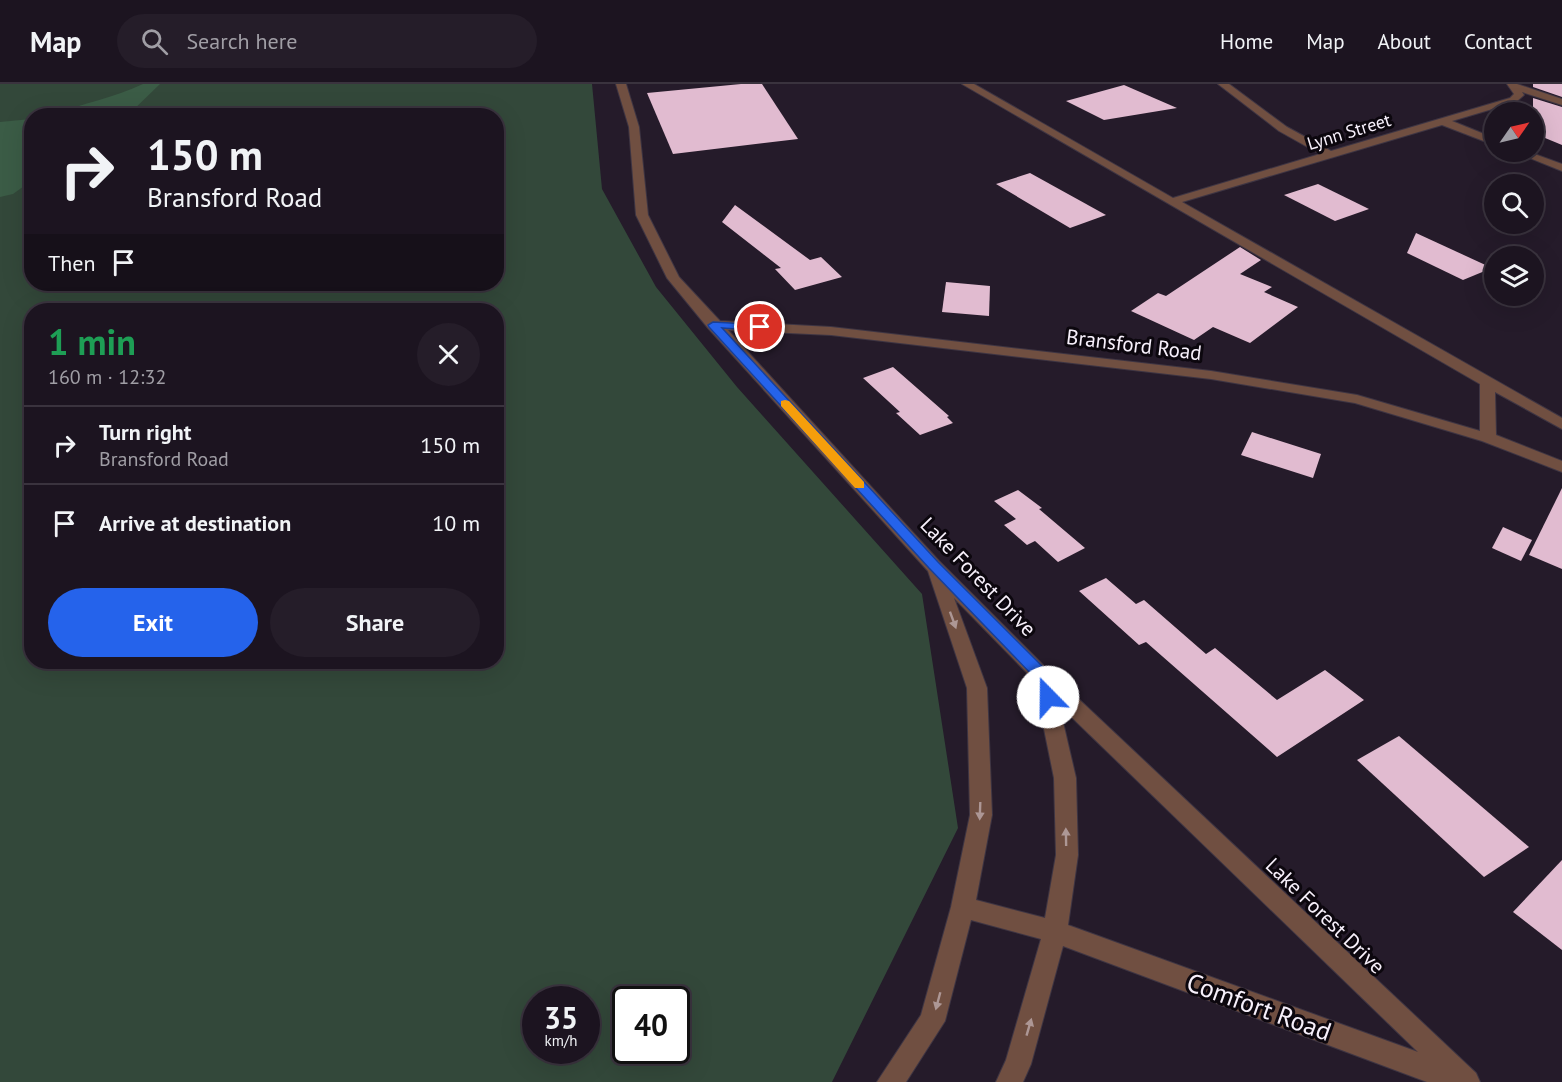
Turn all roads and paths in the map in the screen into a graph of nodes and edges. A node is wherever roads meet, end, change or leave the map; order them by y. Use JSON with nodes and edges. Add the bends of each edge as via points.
{"nodes":[{"id":1,"x":621,"y":84,"type":"edge"},
{"id":2,"x":967,"y":84,"type":"edge"},
{"id":3,"x":1224,"y":84,"type":"edge"},
{"id":4,"x":1514,"y":86,"type":"edge"},
{"id":5,"x":1562,"y":102,"type":"edge"},
{"id":6,"x":1442,"y":121,"type":"junction"},
{"id":7,"x":1484,"y":137,"type":"edge"},
{"id":8,"x":1330,"y":155,"type":"junction"},
{"id":9,"x":1544,"y":161,"type":"edge"},
{"id":10,"x":1562,"y":168,"type":"edge"},
{"id":11,"x":1174,"y":201,"type":"junction"},
{"id":12,"x":713,"y":325,"type":"junction"},
{"id":13,"x":1487,"y":382,"type":"junction"},
{"id":14,"x":1562,"y":424,"type":"edge"},
{"id":15,"x":1488,"y":438,"type":"junction"},
{"id":16,"x":1562,"y":466,"type":"edge"},
{"id":17,"x":933,"y":565,"type":"junction"},
{"id":18,"x":1044,"y":677,"type":"junction"},
{"id":19,"x":963,"y":907,"type":"junction"},
{"id":20,"x":1055,"y":932,"type":"junction"},
{"id":21,"x":890,"y":1082,"type":"edge"},
{"id":22,"x":1009,"y":1082,"type":"edge"},
{"id":23,"x":1465,"y":1082,"type":"edge"}],
"edges":[{"from":1,"to":12,"type":"street","name":"Lake Forest Drive","via":[[634,127],[642,215],[673,278]]},
{"from":2,"to":11,"type":"street"},
{"from":3,"to":8,"type":"street","via":[[1283,129]]},
{"from":4,"to":5,"type":"street"},
{"from":4,"to":6,"type":"street","name":"Lynn Street","via":[[1519,95],[1513,100]]},
{"from":6,"to":7,"type":"street"},
{"from":6,"to":8,"type":"street","name":"Lynn Street"},
{"from":8,"to":11,"type":"street","name":"Lynn Street"},
{"from":9,"to":10,"type":"street"},
{"from":11,"to":13,"type":"street"},
{"from":12,"to":15,"type":"street","name":"Bransford Road","via":[[831,331],[1211,375],[1357,399]]},
{"from":12,"to":17,"type":"street","name":"Lake Forest Drive"},
{"from":13,"to":14,"type":"street"},
{"from":13,"to":15,"type":"street"},
{"from":15,"to":16,"type":"street","name":"Bransford Road"},
{"from":17,"to":18,"type":"street","name":"Lake Forest Drive"},
{"from":17,"to":19,"type":"street","one_way":true,"via":[[977,688],[981,815]]},
{"from":20,"to":18,"type":"street","one_way":true,"via":[[1067,855],[1065,778]]},
{"from":18,"to":23,"type":"street","name":"Lake Forest Drive"},
{"from":19,"to":20,"type":"street","name":"Comfort Road"},
{"from":19,"to":21,"type":"street","one_way":true,"via":[[932,1021]]},
{"from":22,"to":20,"type":"street","one_way":true,"via":[[1018,1064]]},
{"from":20,"to":23,"type":"street","name":"Comfort Road"}]}
